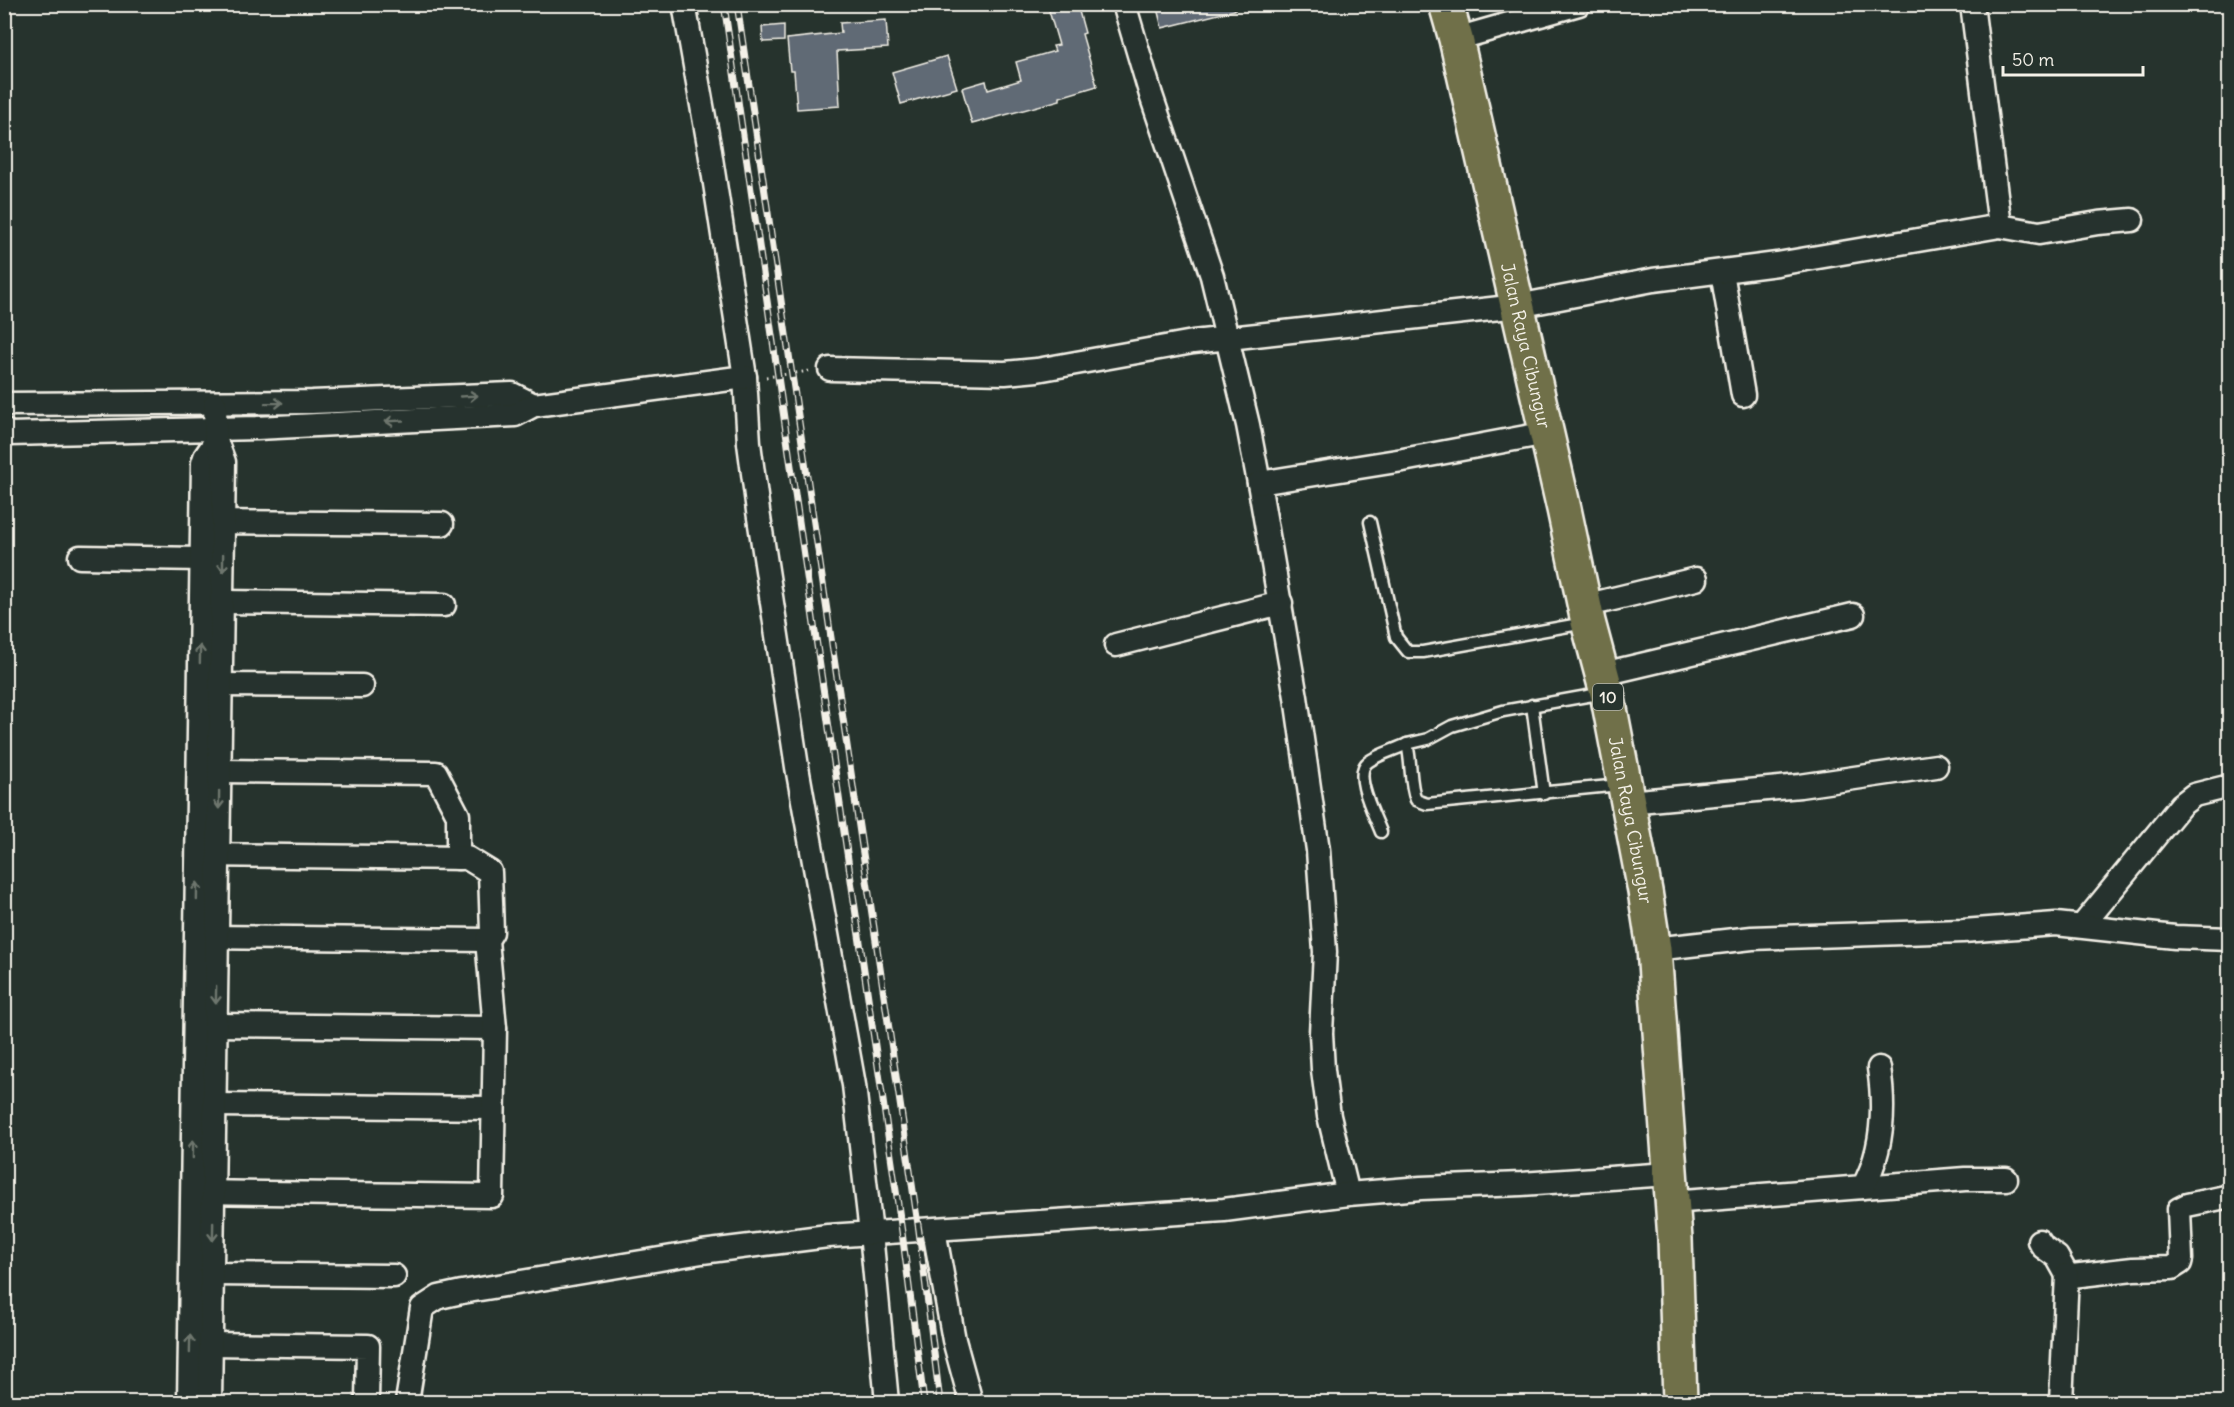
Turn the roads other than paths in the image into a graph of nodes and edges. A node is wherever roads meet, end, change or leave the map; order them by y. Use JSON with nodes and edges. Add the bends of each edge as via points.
{"nodes":[{"id":1,"x":684,"y":4,"type":"edge"},
{"id":2,"x":1124,"y":4,"type":"edge"},
{"id":3,"x":1446,"y":4,"type":"edge"},
{"id":4,"x":1579,"y":4,"type":"edge"},
{"id":5,"x":1972,"y":4,"type":"edge"},
{"id":6,"x":1456,"y":39,"type":"junction"},
{"id":7,"x":2132,"y":220,"type":"dead end"},
{"id":8,"x":2000,"y":226,"type":"junction"},
{"id":9,"x":1722,"y":272,"type":"junction"},
{"id":10,"x":1518,"y":306,"type":"junction"},
{"id":11,"x":1227,"y":338,"type":"junction"},
{"id":12,"x":830,"y":369,"type":"road end"},
{"id":13,"x":745,"y":377,"type":"junction"},
{"id":14,"x":1743,"y":395,"type":"dead end"},
{"id":15,"x":4,"y":404,"type":"edge"},
{"id":16,"x":215,"y":404,"type":"junction"},
{"id":17,"x":534,"y":405,"type":"junction"},
{"id":18,"x":4,"y":430,"type":"edge"},
{"id":19,"x":1547,"y":433,"type":"junction"},
{"id":20,"x":216,"y":435,"type":"junction"},
{"id":21,"x":1259,"y":483,"type":"junction"},
{"id":22,"x":213,"y":522,"type":"junction"},
{"id":23,"x":1370,"y":522,"type":"dead end"},
{"id":24,"x":442,"y":524,"type":"dead end"},
{"id":25,"x":80,"y":557,"type":"dead end"},
{"id":26,"x":202,"y":559,"type":"junction"},
{"id":27,"x":1696,"y":579,"type":"dead end"},
{"id":28,"x":222,"y":602,"type":"junction"},
{"id":29,"x":1281,"y":603,"type":"junction"},
{"id":30,"x":444,"y":604,"type":"dead end"},
{"id":31,"x":1586,"y":614,"type":"junction"},
{"id":32,"x":1853,"y":615,"type":"dead end"},
{"id":33,"x":1116,"y":645,"type":"dead end"},
{"id":34,"x":1605,"y":684,"type":"junction"},
{"id":35,"x":210,"y":685,"type":"junction"},
{"id":36,"x":362,"y":686,"type":"dead end"},
{"id":37,"x":1532,"y":705,"type":"junction"},
{"id":38,"x":1407,"y":744,"type":"junction"},
{"id":39,"x":1936,"y":766,"type":"dead end"},
{"id":40,"x":220,"y":771,"type":"junction"},
{"id":41,"x":2229,"y":786,"type":"edge"},
{"id":42,"x":1627,"y":793,"type":"junction"},
{"id":43,"x":1544,"y":794,"type":"junction"},
{"id":44,"x":1381,"y":832,"type":"dead end"},
{"id":45,"x":208,"y":856,"type":"junction"},
{"id":46,"x":458,"y":858,"type":"junction"},
{"id":47,"x":2082,"y":926,"type":"junction"},
{"id":48,"x":207,"y":937,"type":"junction"},
{"id":49,"x":2229,"y":939,"type":"edge"},
{"id":50,"x":487,"y":940,"type":"junction"},
{"id":51,"x":1654,"y":949,"type":"junction"},
{"id":52,"x":216,"y":1025,"type":"junction"},
{"id":53,"x":495,"y":1028,"type":"junction"},
{"id":54,"x":1879,"y":1068,"type":"dead end"},
{"id":55,"x":215,"y":1105,"type":"junction"},
{"id":56,"x":493,"y":1108,"type":"junction"},
{"id":57,"x":2006,"y":1179,"type":"dead end"},
{"id":58,"x":1863,"y":1187,"type":"junction"},
{"id":59,"x":1670,"y":1188,"type":"junction"},
{"id":60,"x":203,"y":1193,"type":"junction"},
{"id":61,"x":1348,"y":1194,"type":"junction"},
{"id":62,"x":2229,"y":1196,"type":"edge"},
{"id":63,"x":934,"y":1230,"type":"junction"},
{"id":64,"x":871,"y":1233,"type":"junction"},
{"id":65,"x":2039,"y":1240,"type":"dead end"},
{"id":66,"x":212,"y":1274,"type":"junction"},
{"id":67,"x":2067,"y":1275,"type":"junction"},
{"id":68,"x":394,"y":1276,"type":"dead end"},
{"id":69,"x":211,"y":1344,"type":"junction"},
{"id":70,"x":189,"y":1402,"type":"edge"},
{"id":71,"x":210,"y":1402,"type":"edge"},
{"id":72,"x":367,"y":1402,"type":"edge"},
{"id":73,"x":407,"y":1402,"type":"edge"},
{"id":74,"x":887,"y":1402,"type":"edge"},
{"id":75,"x":971,"y":1402,"type":"edge"},
{"id":76,"x":1680,"y":1402,"type":"edge"},
{"id":77,"x":2061,"y":1402,"type":"edge"}],
"edges":[{"from":1,"to":13,"type":"street"},
{"from":2,"to":11,"type":"street","via":[[1212,276]]},
{"from":3,"to":6,"type":"highway","name":"Jalan Raya Cibungur","number":"10"},
{"from":4,"to":6,"type":"street"},
{"from":5,"to":8,"type":"street"},
{"from":6,"to":10,"type":"highway","name":"Jalan Raya Cibungur","number":"10"},
{"from":7,"to":8,"type":"street","via":[[2039,233]]},
{"from":8,"to":9,"type":"street"},
{"from":9,"to":10,"type":"street","via":[[1653,279]]},
{"from":9,"to":14,"type":"street"},
{"from":10,"to":11,"type":"street"},
{"from":10,"to":19,"type":"highway","name":"Jalan Raya Cibungur","number":"10"},
{"from":11,"to":12,"type":"street","via":[[1005,373]]},
{"from":11,"to":21,"type":"street"},
{"from":13,"to":17,"type":"street"},
{"from":13,"to":64,"type":"street","via":[[758,511],[797,767],[849,1051]]},
{"from":15,"to":16,"type":"street"},
{"from":16,"to":17,"type":"street","one_way":true,"via":[[512,394]]},
{"from":16,"to":20,"type":"street"},
{"from":17,"to":20,"type":"street","one_way":true,"via":[[515,415],[257,428]]},
{"from":18,"to":20,"type":"street","via":[[9,434]]},
{"from":19,"to":21,"type":"street"},
{"from":19,"to":31,"type":"highway","name":"Jalan Raya Cibungur","number":"10"},
{"from":20,"to":22,"type":"street","via":[[224,462]]},
{"from":21,"to":29,"type":"street"},
{"from":22,"to":24,"type":"street"},
{"from":22,"to":26,"type":"street"},
{"from":22,"to":28,"type":"street","one_way":true},
{"from":23,"to":31,"type":"lane","via":[[1396,637],[1408,652],[1423,652]]},
{"from":25,"to":26,"type":"street"},
{"from":35,"to":26,"type":"street","one_way":true},
{"from":27,"to":31,"type":"street"},
{"from":28,"to":30,"type":"street"},
{"from":28,"to":35,"type":"street"},
{"from":29,"to":33,"type":"street"},
{"from":29,"to":61,"type":"street","via":[[1320,879],[1325,952],[1323,1070],[1329,1116]]},
{"from":31,"to":34,"type":"highway","name":"Jalan Raya Cibungur","number":"10"},
{"from":32,"to":34,"type":"street"},
{"from":34,"to":37,"type":"lane"},
{"from":34,"to":42,"type":"highway","name":"Jalan Raya Cibungur","number":"10"},
{"from":35,"to":36,"type":"street"},
{"from":35,"to":40,"type":"street"},
{"from":35,"to":45,"type":"street"},
{"from":37,"to":38,"type":"lane","via":[[1452,726],[1428,739]]},
{"from":37,"to":43,"type":"lane"},
{"from":38,"to":43,"type":"lane","via":[[1416,800],[1427,804]]},
{"from":38,"to":44,"type":"lane","via":[[1371,760],[1363,769],[1362,782]]},
{"from":39,"to":42,"type":"street","via":[[1800,786]]},
{"from":40,"to":45,"type":"street","one_way":true},
{"from":40,"to":46,"type":"street","via":[[436,773],[458,815]]},
{"from":41,"to":47,"type":"street","via":[[2194,795],[2181,805]]},
{"from":42,"to":43,"type":"lane"},
{"from":42,"to":51,"type":"highway","name":"Jalan Raya Cibungur","number":"10"},
{"from":45,"to":46,"type":"street"},
{"from":45,"to":48,"type":"street"},
{"from":46,"to":50,"type":"street","via":[[467,858],[490,872],[492,932]]},
{"from":47,"to":49,"type":"street"},
{"from":47,"to":51,"type":"street","via":[[1763,938]]},
{"from":48,"to":50,"type":"street"},
{"from":48,"to":52,"type":"street","one_way":true},
{"from":60,"to":48,"type":"street","one_way":true},
{"from":50,"to":53,"type":"street"},
{"from":51,"to":59,"type":"highway","name":"Jalan Raya Cibungur","number":"10"},
{"from":52,"to":53,"type":"street"},
{"from":52,"to":55,"type":"street"},
{"from":53,"to":56,"type":"street"},
{"from":54,"to":58,"type":"street","via":[[1880,1136],[1872,1171]]},
{"from":55,"to":56,"type":"street"},
{"from":55,"to":60,"type":"street"},
{"from":56,"to":60,"type":"street","via":[[492,1196]]},
{"from":57,"to":58,"type":"street"},
{"from":58,"to":59,"type":"street"},
{"from":59,"to":61,"type":"street","via":[[1521,1184]]},
{"from":59,"to":76,"type":"highway","name":"Jalan Raya Cibungur","number":"10"},
{"from":60,"to":66,"type":"street","one_way":true},
{"from":70,"to":60,"type":"street","one_way":true},
{"from":61,"to":63,"type":"street","via":[[1224,1210]]},
{"from":62,"to":67,"type":"street","via":[[2179,1209],[2181,1259],[2172,1269]]},
{"from":63,"to":64,"type":"street"},
{"from":63,"to":75,"type":"street","via":[[954,1340]]},
{"from":64,"to":73,"type":"street","via":[[702,1252],[439,1297],[422,1308]]},
{"from":64,"to":74,"type":"street"},
{"from":65,"to":67,"type":"street"},
{"from":66,"to":68,"type":"street"},
{"from":66,"to":69,"type":"street"},
{"from":67,"to":77,"type":"street"},
{"from":69,"to":71,"type":"street"},
{"from":69,"to":72,"type":"street","via":[[368,1346]]}]}
